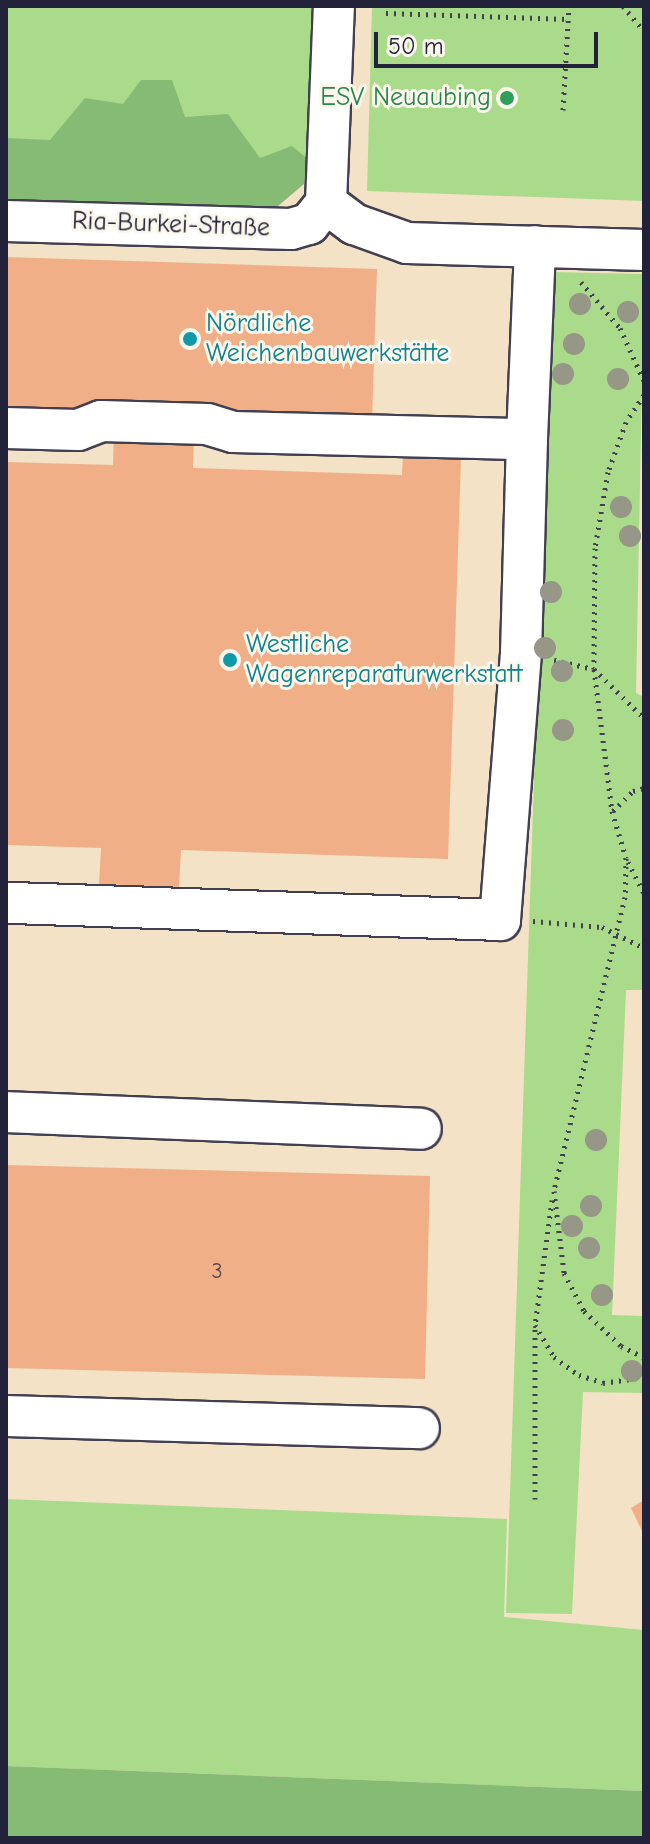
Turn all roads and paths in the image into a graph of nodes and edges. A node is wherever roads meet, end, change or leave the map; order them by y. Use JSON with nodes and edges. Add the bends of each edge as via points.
{"nodes":[{"id":1,"x":334,"y":6,"type":"edge"},
{"id":2,"x":569,"y":6,"type":"edge"},
{"id":3,"x":623,"y":6,"type":"edge"},
{"id":4,"x":386,"y":13,"type":"dead end"},
{"id":5,"x":568,"y":19,"type":"junction"},
{"id":6,"x":644,"y":31,"type":"edge"},
{"id":7,"x":563,"y":110,"type":"dead end"},
{"id":8,"x":326,"y":203,"type":"junction"},
{"id":9,"x":6,"y":221,"type":"edge"},
{"id":10,"x":535,"y":246,"type":"junction"},
{"id":11,"x":644,"y":250,"type":"edge"},
{"id":12,"x":578,"y":279,"type":"dead end"},
{"id":13,"x":644,"y":381,"type":"edge"},
{"id":14,"x":644,"y":395,"type":"edge"},
{"id":15,"x":6,"y":428,"type":"edge"},
{"id":16,"x":527,"y":439,"type":"junction"},
{"id":17,"x":594,"y":669,"type":"junction"},
{"id":18,"x":644,"y":718,"type":"edge"},
{"id":19,"x":644,"y":788,"type":"edge"},
{"id":20,"x":612,"y":811,"type":"junction"},
{"id":21,"x":626,"y":858,"type":"junction"},
{"id":22,"x":643,"y":889,"type":"edge"},
{"id":23,"x":6,"y":903,"type":"edge"},
{"id":24,"x":500,"y":920,"type":"junction"},
{"id":25,"x":618,"y":932,"type":"junction"},
{"id":26,"x":644,"y":948,"type":"edge"},
{"id":27,"x":6,"y":1112,"type":"edge"},
{"id":28,"x":421,"y":1129,"type":"dead end"},
{"id":29,"x":554,"y":1191,"type":"junction"},
{"id":30,"x":535,"y":1325,"type":"junction"},
{"id":31,"x":644,"y":1357,"type":"edge"},
{"id":32,"x":644,"y":1377,"type":"edge"},
{"id":33,"x":6,"y":1416,"type":"edge"},
{"id":34,"x":419,"y":1428,"type":"dead end"},
{"id":35,"x":535,"y":1499,"type":"dead end"}],
"edges":[{"from":1,"to":8,"type":"street"},
{"from":2,"to":5,"type":"path"},
{"from":3,"to":6,"type":"path"},
{"from":4,"to":5,"type":"path"},
{"from":5,"to":7,"type":"path"},
{"from":8,"to":9,"type":"street","name":"Ria-Burkei-Straße","via":[[309,224],[291,229]]},
{"from":8,"to":10,"type":"street","via":[[354,224],[407,243]]},
{"from":10,"to":11,"type":"street"},
{"from":10,"to":16,"type":"street"},
{"from":12,"to":13,"type":"path","via":[[620,328]]},
{"from":14,"to":17,"type":"path","via":[[626,422],[608,472],[595,548]]},
{"from":15,"to":16,"type":"street","via":[[78,430],[101,421],[192,423],[233,432]]},
{"from":16,"to":24,"type":"street","via":[[521,653]]},
{"from":17,"to":18,"type":"path"},
{"from":17,"to":20,"type":"path"},
{"from":19,"to":20,"type":"path"},
{"from":20,"to":21,"type":"path"},
{"from":21,"to":22,"type":"path"},
{"from":21,"to":25,"type":"path"},
{"from":23,"to":24,"type":"street"},
{"from":24,"to":25,"type":"path","via":[[563,922]]},
{"from":25,"to":26,"type":"path"},
{"from":25,"to":29,"type":"path"},
{"from":27,"to":28,"type":"street"},
{"from":29,"to":30,"type":"path"},
{"from":29,"to":31,"type":"path","via":[[564,1273],[584,1311],[621,1346]]},
{"from":30,"to":32,"type":"path","via":[[554,1357],[579,1375],[603,1383]]},
{"from":30,"to":35,"type":"path"},
{"from":33,"to":34,"type":"street"}]}
